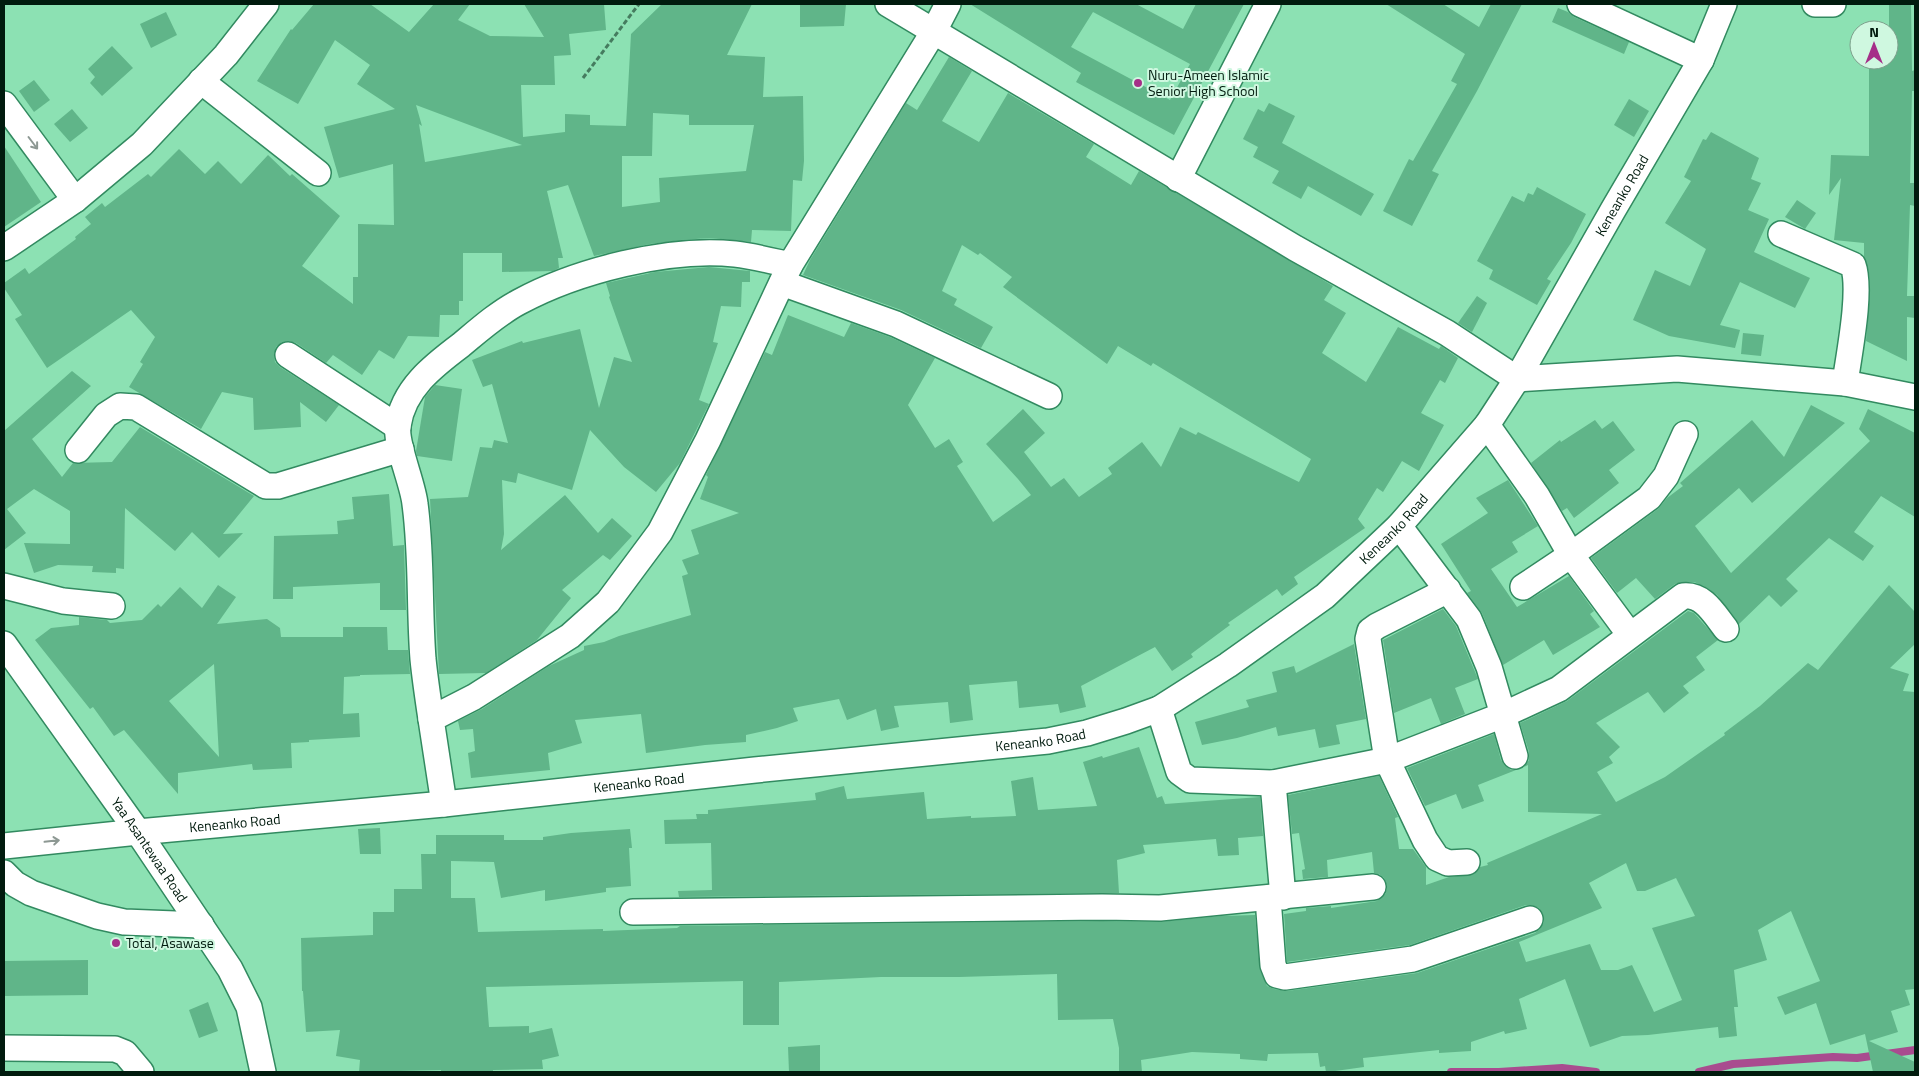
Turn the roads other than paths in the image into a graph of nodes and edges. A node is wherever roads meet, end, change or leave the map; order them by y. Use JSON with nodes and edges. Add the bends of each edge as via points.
{"nodes":[{"id":1,"x":266,"y":4,"type":"edge"},
{"id":2,"x":888,"y":4,"type":"edge"},
{"id":3,"x":948,"y":4,"type":"edge"},
{"id":4,"x":1268,"y":4,"type":"edge"},
{"id":5,"x":1580,"y":4,"type":"edge"},
{"id":6,"x":1724,"y":4,"type":"edge"},
{"id":7,"x":1815,"y":4,"type":"edge"},
{"id":8,"x":1833,"y":4,"type":"edge"},
{"id":9,"x":934,"y":31,"type":"junction"},
{"id":10,"x":1701,"y":60,"type":"junction"},
{"id":11,"x":201,"y":80,"type":"junction"},
{"id":12,"x":4,"y":104,"type":"edge"},
{"id":13,"x":318,"y":173,"type":"dead end"},
{"id":14,"x":1178,"y":179,"type":"junction"},
{"id":15,"x":75,"y":200,"type":"junction"},
{"id":16,"x":1781,"y":234,"type":"dead end"},
{"id":17,"x":4,"y":248,"type":"edge"},
{"id":18,"x":786,"y":274,"type":"junction"},
{"id":19,"x":288,"y":356,"type":"dead end"},
{"id":20,"x":1517,"y":379,"type":"junction"},
{"id":21,"x":1845,"y":383,"type":"junction"},
{"id":22,"x":1049,"y":396,"type":"dead end"},
{"id":23,"x":1915,"y":398,"type":"edge"},
{"id":24,"x":1487,"y":425,"type":"junction"},
{"id":25,"x":1685,"y":434,"type":"dead end"},
{"id":26,"x":399,"y":438,"type":"junction"},
{"id":27,"x":78,"y":450,"type":"dead end"},
{"id":28,"x":1399,"y":526,"type":"junction"},
{"id":29,"x":1571,"y":555,"type":"junction"},
{"id":30,"x":4,"y":586,"type":"edge"},
{"id":31,"x":1522,"y":587,"type":"dead end"},
{"id":32,"x":1448,"y":590,"type":"junction"},
{"id":33,"x":112,"y":606,"type":"dead end"},
{"id":34,"x":1726,"y":629,"type":"dead end"},
{"id":35,"x":1630,"y":635,"type":"junction"},
{"id":36,"x":4,"y":644,"type":"edge"},
{"id":37,"x":1159,"y":709,"type":"junction"},
{"id":38,"x":1503,"y":715,"type":"junction"},
{"id":39,"x":431,"y":719,"type":"junction"},
{"id":40,"x":1515,"y":756,"type":"dead end"},
{"id":41,"x":1386,"y":760,"type":"junction"},
{"id":42,"x":1272,"y":783,"type":"junction"},
{"id":43,"x":444,"y":804,"type":"junction"},
{"id":44,"x":138,"y":832,"type":"junction"},
{"id":45,"x":4,"y":846,"type":"edge"},
{"id":46,"x":1467,"y":862,"type":"dead end"},
{"id":47,"x":4,"y":873,"type":"edge"},
{"id":48,"x":1372,"y":887,"type":"dead end"},
{"id":49,"x":1275,"y":898,"type":"junction"},
{"id":50,"x":633,"y":912,"type":"dead end"},
{"id":51,"x":1530,"y":919,"type":"dead end"},
{"id":52,"x":201,"y":925,"type":"junction"},
{"id":53,"x":4,"y":1048,"type":"edge"},
{"id":54,"x":141,"y":1072,"type":"edge"},
{"id":55,"x":263,"y":1072,"type":"edge"}],
"edges":[{"from":1,"to":11,"type":"street","via":[[226,55]]},
{"from":2,"to":9,"type":"street"},
{"from":3,"to":9,"type":"street"},
{"from":4,"to":14,"type":"street"},
{"from":5,"to":10,"type":"street"},
{"from":6,"to":10,"type":"street","name":"Keneanko Road"},
{"from":7,"to":8,"type":"street"},
{"from":9,"to":14,"type":"street"},
{"from":9,"to":18,"type":"street"},
{"from":10,"to":20,"type":"street","name":"Keneanko Road"},
{"from":11,"to":13,"type":"street"},
{"from":11,"to":15,"type":"street","via":[[142,144]]},
{"from":12,"to":15,"type":"street","one_way":true},
{"from":14,"to":20,"type":"street","via":[[1447,334]]},
{"from":15,"to":17,"type":"street"},
{"from":16,"to":21,"type":"street","via":[[1853,265],[1856,272],[1855,310]]},
{"from":18,"to":22,"type":"street"},
{"from":18,"to":26,"type":"street","via":[[734,254],[699,253],[606,267],[576,277],[518,302],[443,358],[415,385],[405,402]]},
{"from":18,"to":39,"type":"street","via":[[708,440],[660,532],[608,602],[570,636],[474,697]]},
{"from":19,"to":26,"type":"street"},
{"from":20,"to":21,"type":"street","via":[[1677,370]]},
{"from":20,"to":24,"type":"street","name":"Keneanko Road"},
{"from":21,"to":23,"type":"street"},
{"from":24,"to":28,"type":"street","name":"Keneanko Road"},
{"from":24,"to":29,"type":"street","via":[[1537,496]]},
{"from":25,"to":29,"type":"street","via":[[1666,476],[1649,498]]},
{"from":26,"to":27,"type":"street","via":[[278,486],[266,486],[136,407],[120,406],[106,415]]},
{"from":26,"to":39,"type":"street","via":[[414,490],[423,658]]},
{"from":28,"to":32,"type":"street"},
{"from":28,"to":37,"type":"street","name":"Keneanko Road","via":[[1324,596],[1228,665]]},
{"from":29,"to":31,"type":"street"},
{"from":29,"to":35,"type":"street"},
{"from":30,"to":33,"type":"street","via":[[63,601]]},
{"from":32,"to":38,"type":"street","via":[[1469,619]]},
{"from":32,"to":41,"type":"street","via":[[1370,631],[1368,639]]},
{"from":34,"to":35,"type":"street","via":[[1701,599],[1692,595],[1683,596]]},
{"from":35,"to":38,"type":"street","via":[[1559,689]]},
{"from":36,"to":44,"type":"street","name":"Yaa Asantewaa Road"},
{"from":37,"to":42,"type":"street","via":[[1179,772],[1190,780]]},
{"from":37,"to":43,"type":"street","name":"Keneanko Road","via":[[1087,733],[1048,741]]},
{"from":38,"to":40,"type":"street"},
{"from":38,"to":41,"type":"street"},
{"from":39,"to":43,"type":"street"},
{"from":41,"to":42,"type":"street"},
{"from":41,"to":46,"type":"street","via":[[1424,840],[1437,858],[1448,863]]},
{"from":42,"to":49,"type":"street"},
{"from":43,"to":44,"type":"street","name":"Keneanko Road"},
{"from":45,"to":44,"type":"street","name":"Keneanko Road","one_way":true},
{"from":44,"to":52,"type":"street","name":"Yaa Asantewaa Road"},
{"from":47,"to":52,"type":"street","via":[[32,893],[97,916],[124,922]]},
{"from":48,"to":49,"type":"street"},
{"from":49,"to":50,"type":"street","via":[[1160,908]]},
{"from":49,"to":51,"type":"street","via":[[1272,965],[1276,975],[1284,977],[1413,958]]},
{"from":52,"to":55,"type":"street","name":"Yaa Asantewaa Road","via":[[230,969],[249,1006]]},
{"from":53,"to":54,"type":"street","via":[[115,1048],[125,1052]]}]}
